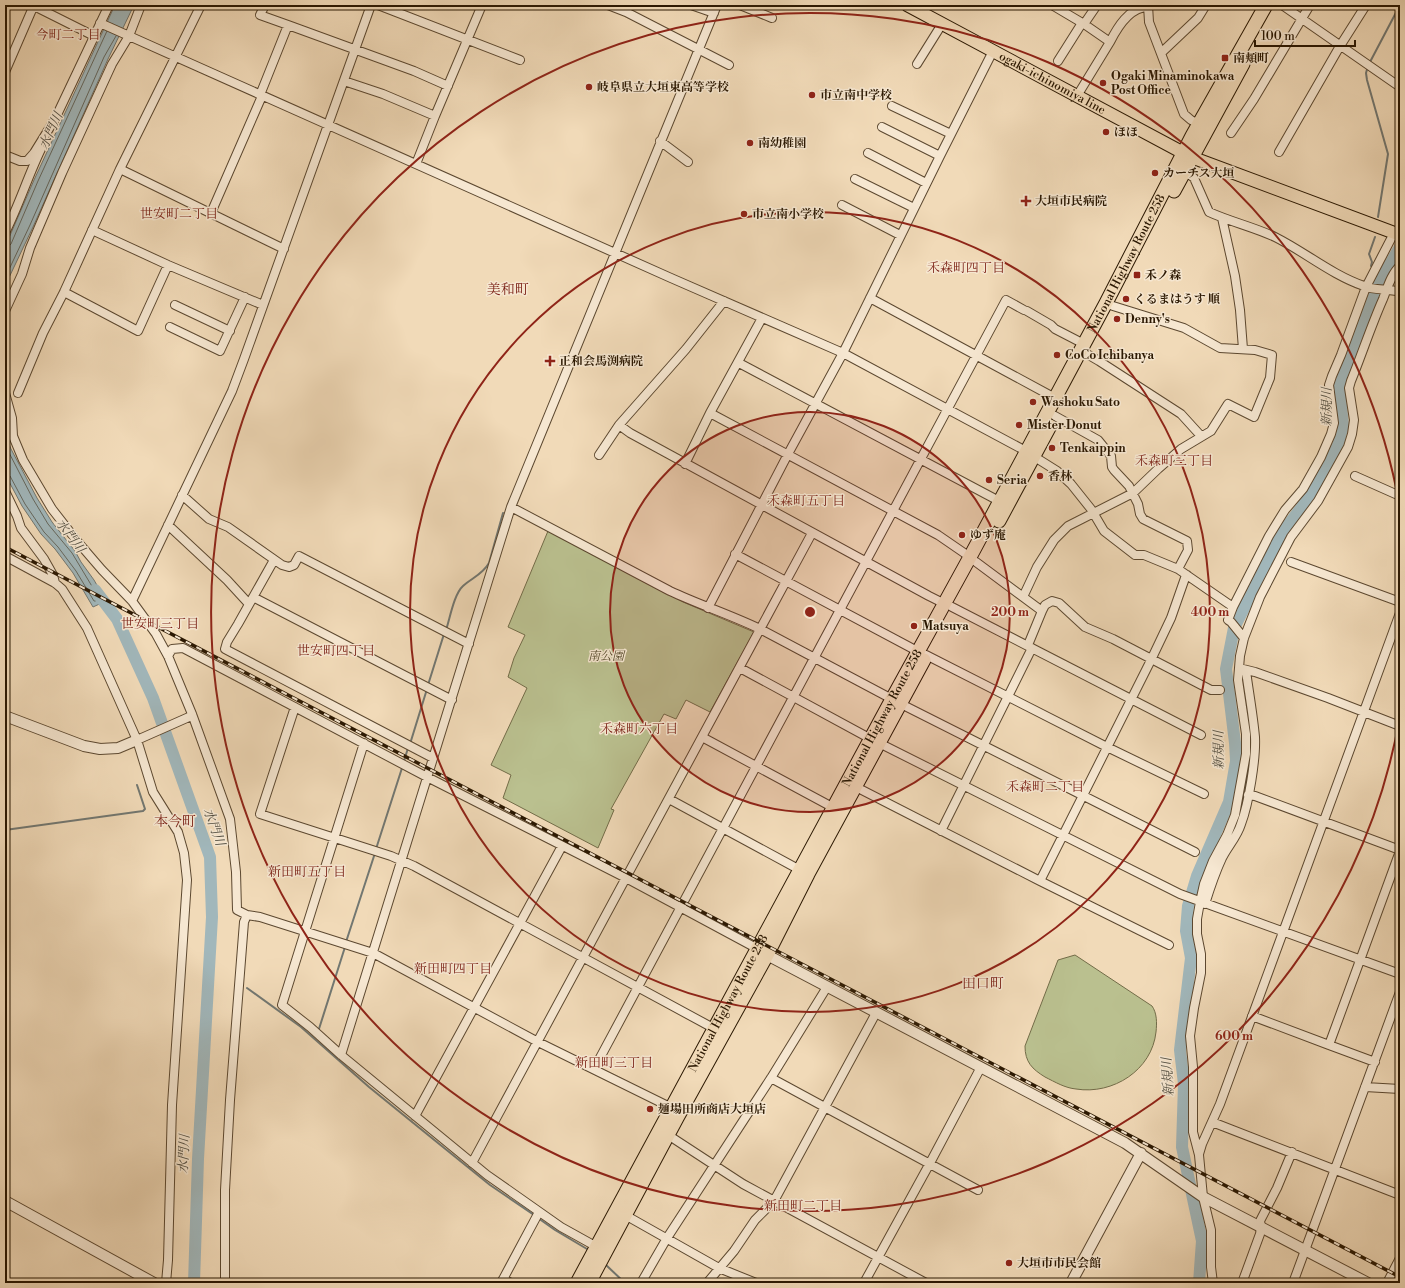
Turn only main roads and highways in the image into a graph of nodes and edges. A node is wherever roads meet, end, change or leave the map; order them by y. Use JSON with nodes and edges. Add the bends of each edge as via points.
{"nodes":[{"id":1,"x":1266,"y":5,"type":"edge"},
{"id":2,"x":1276,"y":5,"type":"edge"},
{"id":3,"x":914,"y":7,"type":"edge"},
{"id":4,"x":1187,"y":155,"type":"junction"},
{"id":5,"x":1397,"y":234,"type":"edge"},
{"id":6,"x":1086,"y":349,"type":"junction"},
{"id":7,"x":1030,"y":454,"type":"junction"},
{"id":8,"x":973,"y":559,"type":"junction"},
{"id":9,"x":876,"y":741,"type":"junction"},
{"id":10,"x":762,"y":952,"type":"junction"},
{"id":11,"x":664,"y":1133,"type":"junction"},
{"id":12,"x":577,"y":1283,"type":"edge"},
{"id":13,"x":589,"y":1283,"type":"edge"}],
"edges":[{"from":1,"to":4,"type":"highway","name":"National Highway Route 258","via":[[1199,124]]},
{"from":2,"to":4,"type":"highway","name":"National Highway Route 258"},
{"from":3,"to":4,"type":"main road","name":"ogaki-ichinomiya line"},
{"from":4,"to":5,"type":"main road","name":"ogaki-ichinomiya line"},
{"from":4,"to":6,"type":"highway","name":"National Highway Route 258"},
{"from":4,"to":6,"type":"highway","name":"National Highway Route 258","via":[[1184,170],[1113,306]]},
{"from":6,"to":7,"type":"highway","name":"National Highway Route 258","via":[[1055,398]]},
{"from":6,"to":7,"type":"highway","name":"National Highway Route 258","via":[[1055,416]]},
{"from":7,"to":8,"type":"highway","name":"National Highway Route 258"},
{"from":7,"to":8,"type":"highway","name":"National Highway Route 258","via":[[999,502]]},
{"from":8,"to":9,"type":"highway","name":"National Highway Route 258"},
{"from":9,"to":10,"type":"highway","name":"National Highway Route 258","via":[[856,787]]},
{"from":9,"to":10,"type":"highway","name":"National Highway Route 258","via":[[834,808],[800,870]]},
{"from":10,"to":11,"type":"highway","name":"National Highway Route 258"},
{"from":10,"to":11,"type":"highway","name":"National Highway Route 258","via":[[715,1029],[672,1108]]},
{"from":11,"to":12,"type":"highway","name":"National Highway Route 258"},
{"from":11,"to":13,"type":"highway","name":"National Highway Route 258"}]}
